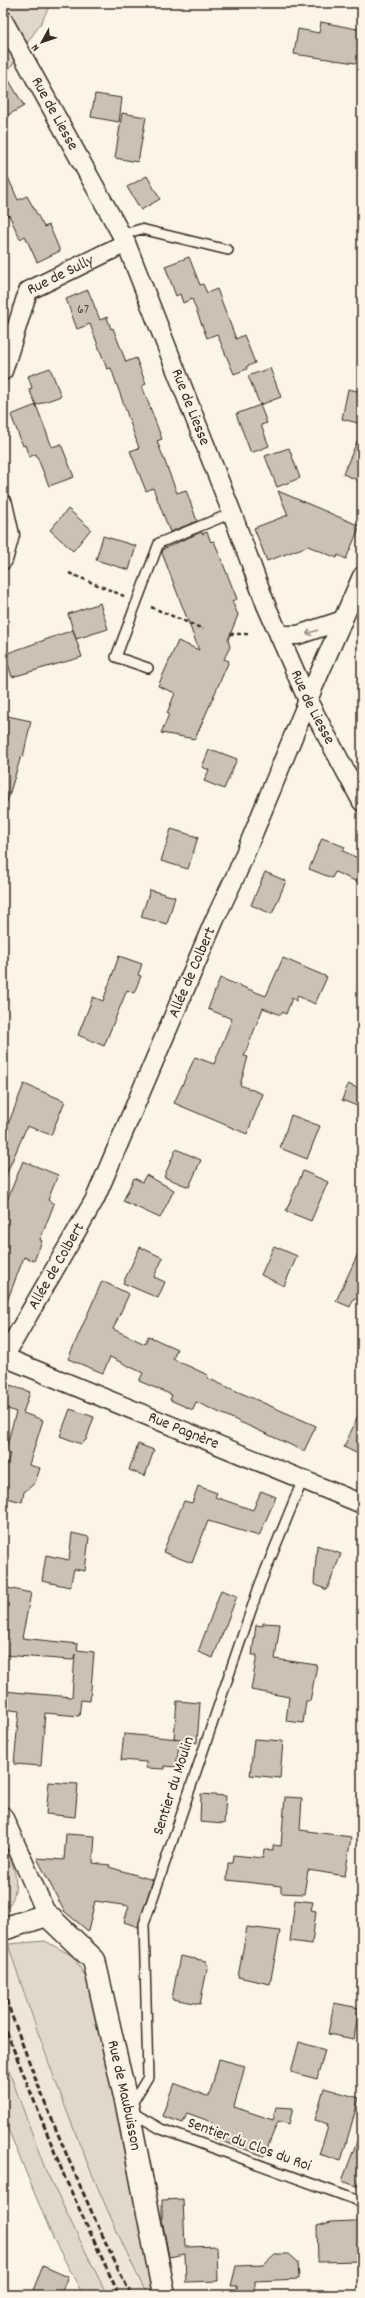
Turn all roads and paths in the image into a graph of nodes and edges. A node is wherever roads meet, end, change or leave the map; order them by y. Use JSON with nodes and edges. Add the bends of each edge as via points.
{"nodes":[{"id":1,"x":3,"y":20,"type":"edge"},
{"id":2,"x":123,"y":239,"type":"junction"},
{"id":3,"x":228,"y":250,"type":"dead end"},
{"id":4,"x":3,"y":371,"type":"edge"},
{"id":5,"x":3,"y":504,"type":"edge"},
{"id":6,"x":232,"y":513,"type":"junction"},
{"id":7,"x":3,"y":560,"type":"edge"},
{"id":8,"x":362,"y":576,"type":"edge"},
{"id":9,"x":357,"y":606,"type":"edge"},
{"id":10,"x":343,"y":620,"type":"junction"},
{"id":11,"x":230,"y":634,"type":"dead end"},
{"id":12,"x":250,"y":634,"type":"dead end"},
{"id":13,"x":279,"y":635,"type":"junction"},
{"id":14,"x":148,"y":668,"type":"dead end"},
{"id":15,"x":308,"y":701,"type":"junction"},
{"id":16,"x":362,"y":802,"type":"edge"},
{"id":17,"x":3,"y":1358,"type":"edge"},
{"id":18,"x":303,"y":1479,"type":"junction"},
{"id":19,"x":362,"y":1504,"type":"edge"},
{"id":20,"x":3,"y":1816,"type":"edge"},
{"id":21,"x":47,"y":1915,"type":"junction"},
{"id":22,"x":6,"y":1928,"type":"edge"},
{"id":23,"x":128,"y":2110,"type":"junction"},
{"id":24,"x":362,"y":2202,"type":"edge"},
{"id":25,"x":164,"y":2295,"type":"edge"}],
"edges":[{"from":1,"to":2,"type":"street","name":"Rue de Liesse"},
{"from":2,"to":3,"type":"lane","via":[[141,228]]},
{"from":2,"to":4,"type":"street","name":"Rue de Sully","via":[[28,291]]},
{"from":2,"to":6,"type":"street","name":"Rue de Liesse"},
{"from":5,"to":7,"type":"street","via":[[10,535]]},
{"from":6,"to":13,"type":"street","name":"Rue de Liesse"},
{"from":6,"to":14,"type":"lane","via":[[159,543],[116,657]]},
{"from":8,"to":9,"type":"street","name":"Allée de Colbert"},
{"from":9,"to":10,"type":"street","name":"Allée de Colbert"},
{"from":10,"to":13,"type":"street","one_way":true,"via":[[298,635]]},
{"from":10,"to":15,"type":"street","name":"Allée de Colbert"},
{"from":11,"to":12,"type":"path"},
{"from":13,"to":15,"type":"street","name":"Rue de Liesse"},
{"from":15,"to":16,"type":"street","name":"Rue de Liesse"},
{"from":15,"to":17,"type":"street","name":"Allée de Colbert","via":[[237,873],[95,1199]]},
{"from":17,"to":18,"type":"street","name":"Rue Pagnère"},
{"from":18,"to":19,"type":"street","name":"Rue Pagnère"},
{"from":18,"to":23,"type":"lane","name":"Sentier du Moulin","via":[[254,1599],[144,1924],[148,2077]]},
{"from":20,"to":21,"type":"street"},
{"from":21,"to":22,"type":"street"},
{"from":21,"to":23,"type":"street","name":"Rue de Maubuisson","via":[[94,1960]]},
{"from":23,"to":24,"type":"lane","name":"Sentier du Clos du Roi","via":[[161,2129]]},
{"from":23,"to":25,"type":"street","name":"Rue de Maubuisson"}]}
